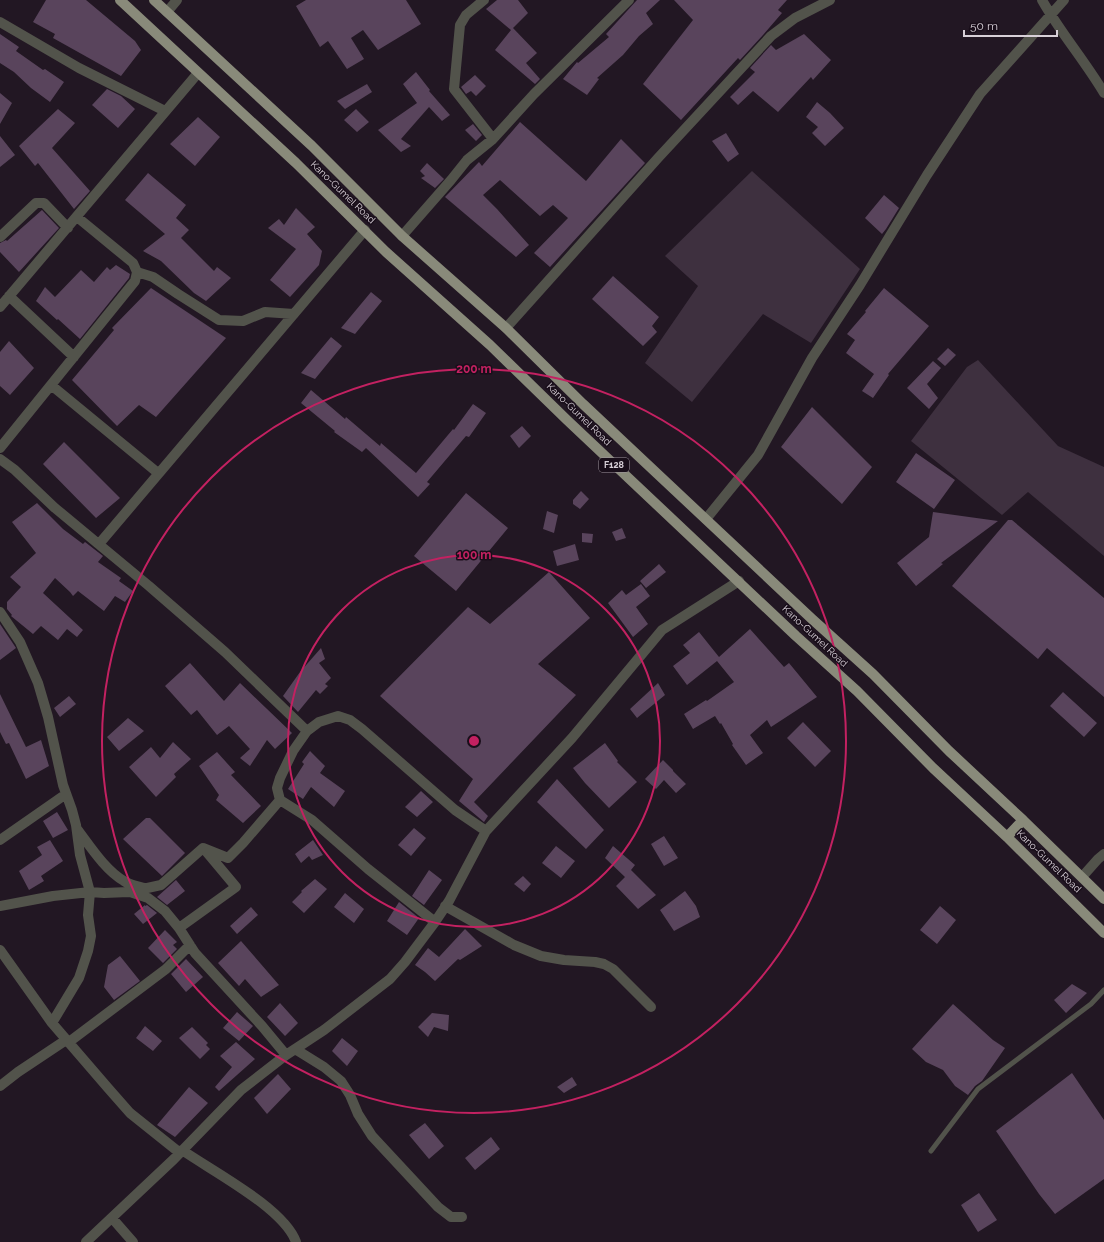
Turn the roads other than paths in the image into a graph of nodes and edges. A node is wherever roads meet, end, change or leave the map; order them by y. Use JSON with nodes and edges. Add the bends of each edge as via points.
{"nodes":[{"id":1,"x":120,"y":0,"type":"edge"},
{"id":2,"x":154,"y":0,"type":"edge"},
{"id":3,"x":177,"y":0,"type":"edge"},
{"id":4,"x":484,"y":0,"type":"edge"},
{"id":5,"x":629,"y":0,"type":"edge"},
{"id":6,"x":830,"y":0,"type":"edge"},
{"id":7,"x":1042,"y":0,"type":"edge"},
{"id":8,"x":1064,"y":0,"type":"edge"},
{"id":9,"x":167,"y":12,"type":"junction"},
{"id":10,"x":1050,"y":15,"type":"junction"},
{"id":11,"x":0,"y":22,"type":"edge"},
{"id":12,"x":198,"y":72,"type":"junction"},
{"id":13,"x":1104,"y":93,"type":"edge"},
{"id":14,"x":165,"y":111,"type":"junction"},
{"id":15,"x":493,"y":138,"type":"junction"},
{"id":16,"x":77,"y":217,"type":"junction"},
{"id":17,"x":68,"y":228,"type":"junction"},
{"id":18,"x":365,"y":230,"type":"junction"},
{"id":19,"x":402,"y":236,"type":"junction"},
{"id":20,"x":0,"y":237,"type":"edge"},
{"id":21,"x":138,"y":272,"type":"junction"},
{"id":22,"x":10,"y":296,"type":"junction"},
{"id":23,"x":0,"y":307,"type":"edge"},
{"id":24,"x":294,"y":314,"type":"junction"},
{"id":25,"x":506,"y":328,"type":"junction"},
{"id":26,"x":74,"y":357,"type":"junction"},
{"id":27,"x":51,"y":385,"type":"junction"},
{"id":28,"x":0,"y":448,"type":"edge"},
{"id":29,"x":0,"y":459,"type":"edge"},
{"id":30,"x":158,"y":473,"type":"junction"},
{"id":31,"x":706,"y":519,"type":"junction"},
{"id":32,"x":98,"y":544,"type":"junction"},
{"id":33,"x":739,"y":581,"type":"junction"},
{"id":34,"x":0,"y":612,"type":"edge"},
{"id":35,"x":307,"y":731,"type":"junction"},
{"id":36,"x":66,"y":794,"type":"junction"},
{"id":37,"x":280,"y":800,"type":"junction"},
{"id":38,"x":1023,"y":820,"type":"junction"},
{"id":39,"x":76,"y":828,"type":"junction"},
{"id":40,"x":486,"y":831,"type":"junction"},
{"id":41,"x":1007,"y":837,"type":"junction"},
{"id":42,"x":0,"y":840,"type":"edge"},
{"id":43,"x":203,"y":848,"type":"junction"},
{"id":44,"x":1104,"y":854,"type":"edge"},
{"id":45,"x":1082,"y":877,"type":"junction"},
{"id":46,"x":145,"y":888,"type":"junction"},
{"id":47,"x":90,"y":892,"type":"junction"},
{"id":48,"x":129,"y":892,"type":"junction"},
{"id":49,"x":1104,"y":900,"type":"edge"},
{"id":50,"x":0,"y":906,"type":"edge"},
{"id":51,"x":445,"y":906,"type":"junction"},
{"id":52,"x":435,"y":922,"type":"junction"},
{"id":53,"x":179,"y":928,"type":"junction"},
{"id":54,"x":1104,"y":932,"type":"edge"},
{"id":55,"x":190,"y":945,"type":"junction"},
{"id":56,"x":0,"y":950,"type":"edge"},
{"id":57,"x":1104,"y":990,"type":"edge"},
{"id":58,"x":651,"y":1007,"type":"dead end"},
{"id":59,"x":52,"y":1024,"type":"junction"},
{"id":60,"x":68,"y":1041,"type":"junction"},
{"id":61,"x":295,"y":1049,"type":"junction"},
{"id":62,"x":286,"y":1055,"type":"junction"},
{"id":63,"x":0,"y":1086,"type":"edge"},
{"id":64,"x":931,"y":1151,"type":"dead end"},
{"id":65,"x":181,"y":1152,"type":"junction"},
{"id":66,"x":462,"y":1217,"type":"dead end"},
{"id":67,"x":112,"y":1218,"type":"junction"},
{"id":68,"x":86,"y":1242,"type":"edge"},
{"id":69,"x":133,"y":1242,"type":"edge"},
{"id":70,"x":296,"y":1242,"type":"edge"}],
"edges":[{"from":1,"to":12,"type":"main road","name":"Kano-Gumel Road","number":"F128"},
{"from":2,"to":9,"type":"main road","name":"Kano-Gumel Road","number":"F128"},
{"from":3,"to":9,"type":"street"},
{"from":4,"to":15,"type":"street","via":[[466,15],[460,25],[454,89]]},
{"from":5,"to":15,"type":"street"},
{"from":6,"to":25,"type":"street","via":[[795,18],[771,36]]},
{"from":7,"to":10,"type":"street"},
{"from":8,"to":10,"type":"street"},
{"from":9,"to":19,"type":"main road","name":"Kano-Gumel Road","number":"F128","via":[[312,146]]},
{"from":10,"to":13,"type":"street"},
{"from":10,"to":31,"type":"street","via":[[980,94],[812,358],[758,455]]},
{"from":11,"to":14,"type":"street","via":[[79,68]]},
{"from":12,"to":14,"type":"street"},
{"from":12,"to":18,"type":"main road","name":"Kano-Gumel Road","number":"F128"},
{"from":14,"to":16,"type":"street"},
{"from":15,"to":19,"type":"street","via":[[467,160]]},
{"from":16,"to":17,"type":"street"},
{"from":16,"to":21,"type":"street","via":[[133,263]]},
{"from":17,"to":20,"type":"street","via":[[44,203],[36,203]]},
{"from":17,"to":22,"type":"street"},
{"from":18,"to":24,"type":"street"},
{"from":18,"to":33,"type":"main road","name":"Kano-Gumel Road","number":"F128"},
{"from":19,"to":25,"type":"main road","name":"Kano-Gumel Road","number":"F128"},
{"from":21,"to":24,"type":"street","via":[[153,277],[219,320],[243,321],[264,312]]},
{"from":21,"to":26,"type":"street","via":[[135,282]]},
{"from":22,"to":23,"type":"street"},
{"from":22,"to":26,"type":"street"},
{"from":24,"to":30,"type":"street"},
{"from":25,"to":31,"type":"main road","name":"Kano-Gumel Road","number":"F128"},
{"from":26,"to":27,"type":"street"},
{"from":27,"to":28,"type":"street"},
{"from":27,"to":30,"type":"street"},
{"from":29,"to":32,"type":"street"},
{"from":30,"to":32,"type":"street"},
{"from":31,"to":38,"type":"main road","name":"Kano-Gumel Road","number":"F128","via":[[873,674],[949,751]]},
{"from":32,"to":35,"type":"street","via":[[225,652]]},
{"from":33,"to":40,"type":"street","via":[[662,630],[572,738]]},
{"from":33,"to":41,"type":"main road","name":"Kano-Gumel Road","number":"F128"},
{"from":34,"to":36,"type":"street","via":[[20,642],[38,683]]},
{"from":35,"to":37,"type":"street","via":[[293,751],[280,778],[277,788]]},
{"from":35,"to":40,"type":"street","via":[[335,716],[350,720],[455,810]]},
{"from":36,"to":39,"type":"street"},
{"from":36,"to":42,"type":"street"},
{"from":37,"to":43,"type":"street","via":[[228,858]]},
{"from":37,"to":52,"type":"street","via":[[312,820]]},
{"from":38,"to":41,"type":"main road"},
{"from":38,"to":45,"type":"main road","name":"Kano-Gumel Road","number":"F128"},
{"from":39,"to":46,"type":"street","via":[[93,851],[124,882]]},
{"from":39,"to":47,"type":"street"},
{"from":40,"to":51,"type":"street"},
{"from":41,"to":54,"type":"main road","name":"Kano-Gumel Road","number":"F128"},
{"from":43,"to":46,"type":"street","via":[[161,885]]},
{"from":43,"to":53,"type":"street","via":[[236,887]]},
{"from":44,"to":45,"type":"street"},
{"from":45,"to":49,"type":"main road","name":"Kano-Gumel Road","number":"F128"},
{"from":46,"to":48,"type":"street"},
{"from":47,"to":48,"type":"street"},
{"from":47,"to":50,"type":"street"},
{"from":47,"to":59,"type":"street","via":[[88,915],[91,936],[88,951],[79,978]]},
{"from":48,"to":53,"type":"street","via":[[148,898],[165,911]]},
{"from":51,"to":52,"type":"street"},
{"from":51,"to":58,"type":"street","via":[[514,945],[541,956],[604,964],[613,969]]},
{"from":52,"to":61,"type":"street","via":[[390,979]]},
{"from":53,"to":55,"type":"street"},
{"from":55,"to":60,"type":"street","via":[[166,969]]},
{"from":55,"to":62,"type":"street"},
{"from":56,"to":59,"type":"street"},
{"from":57,"to":64,"type":"lane","via":[[1091,1004],[978,1089]]},
{"from":59,"to":60,"type":"street"},
{"from":60,"to":63,"type":"street"},
{"from":60,"to":65,"type":"street","via":[[130,1113]]},
{"from":61,"to":62,"type":"street"},
{"from":61,"to":66,"type":"street","via":[[341,1081],[372,1136],[438,1207],[451,1217]]},
{"from":62,"to":65,"type":"street","via":[[241,1090]]},
{"from":65,"to":67,"type":"street"},
{"from":65,"to":70,"type":"street","via":[[247,1192],[270,1210],[286,1225]]},
{"from":67,"to":68,"type":"street"},
{"from":67,"to":69,"type":"street"}]}
